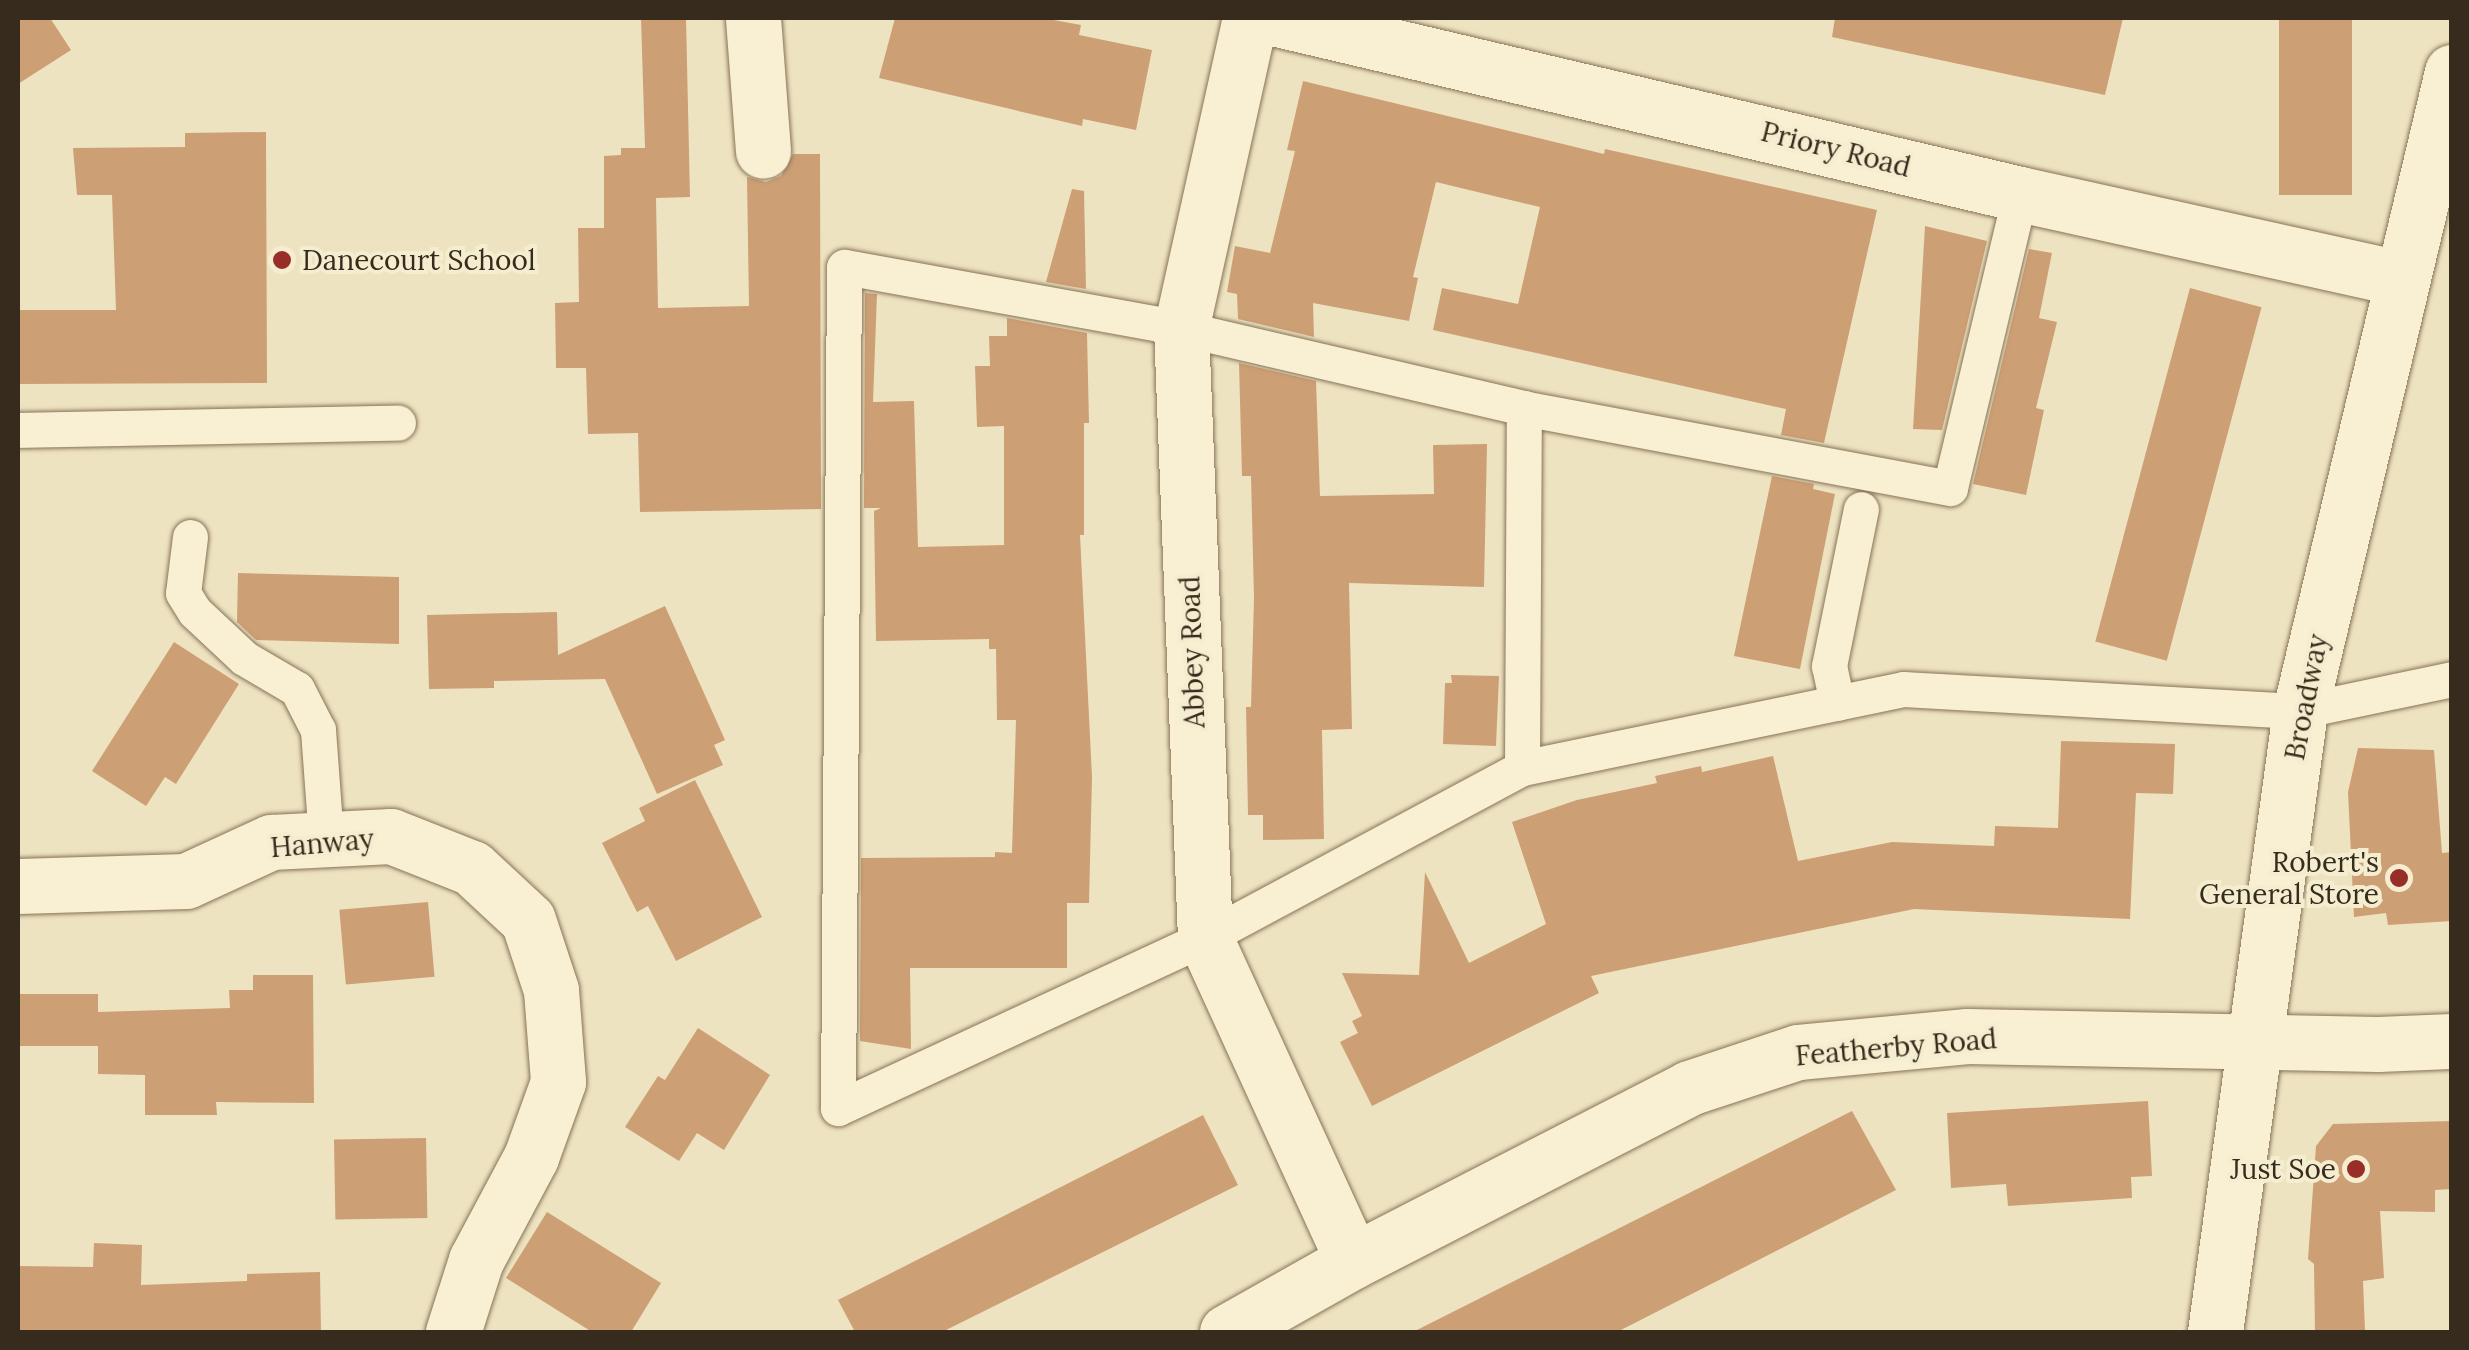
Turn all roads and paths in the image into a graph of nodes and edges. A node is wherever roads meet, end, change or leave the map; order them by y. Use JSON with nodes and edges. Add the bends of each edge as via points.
{"nodes":[{"id":1,"x":753,"y":18,"type":"edge"},
{"id":2,"x":1250,"y":18,"type":"edge"},
{"id":3,"x":1273,"y":18,"type":"edge"},
{"id":4,"x":2452,"y":72,"type":"edge"},
{"id":5,"x":763,"y":152,"type":"dead end"},
{"id":6,"x":2020,"y":194,"type":"junction"},
{"id":7,"x":2400,"y":278,"type":"junction"},
{"id":8,"x":1181,"y":328,"type":"junction"},
{"id":9,"x":1524,"y":408,"type":"junction"},
{"id":10,"x":398,"y":423,"type":"dead end"},
{"id":11,"x":18,"y":430,"type":"edge"},
{"id":12,"x":1862,"y":509,"type":"dead end"},
{"id":13,"x":190,"y":537,"type":"dead end"},
{"id":14,"x":2452,"y":680,"type":"edge"},
{"id":15,"x":1837,"y":702,"type":"junction"},
{"id":16,"x":2300,"y":712,"type":"junction"},
{"id":17,"x":1522,"y":768,"type":"junction"},
{"id":18,"x":326,"y":840,"type":"junction"},
{"id":19,"x":18,"y":886,"type":"edge"},
{"id":20,"x":1205,"y":938,"type":"junction"},
{"id":21,"x":2258,"y":1041,"type":"junction"},
{"id":22,"x":2452,"y":1041,"type":"edge"},
{"id":23,"x":1354,"y":1260,"type":"junction"},
{"id":24,"x":453,"y":1332,"type":"edge"},
{"id":25,"x":1227,"y":1332,"type":"edge"},
{"id":26,"x":2215,"y":1332,"type":"edge"}],
"edges":[{"from":1,"to":5,"type":"street"},
{"from":2,"to":8,"type":"street","name":"Abbey Road"},
{"from":3,"to":6,"type":"street","name":"Priory Road"},
{"from":4,"to":7,"type":"street","name":"Broadway"},
{"from":6,"to":7,"type":"street","name":"Priory Road"},
{"from":6,"to":9,"type":"lane","via":[[1950,488]]},
{"from":7,"to":16,"type":"street","name":"Broadway"},
{"from":8,"to":9,"type":"lane"},
{"from":8,"to":20,"type":"street","name":"Abbey Road"},
{"from":8,"to":20,"type":"lane","via":[[844,267],[838,1108]]},
{"from":9,"to":17,"type":"lane"},
{"from":10,"to":11,"type":"lane"},
{"from":12,"to":15,"type":"lane","via":[[1830,666]]},
{"from":13,"to":18,"type":"lane","via":[[183,593],[195,612],[244,658],[297,690],[318,730]]},
{"from":14,"to":16,"type":"lane"},
{"from":15,"to":16,"type":"lane","via":[[1903,689]]},
{"from":15,"to":17,"type":"lane"},
{"from":16,"to":21,"type":"street","name":"Broadway"},
{"from":17,"to":20,"type":"lane"},
{"from":18,"to":19,"type":"street","name":"Hanway","via":[[271,842],[186,882]]},
{"from":18,"to":24,"type":"street","name":"Hanway","via":[[391,836],[472,868],[528,920],[552,990],[558,1082],[531,1157],[476,1260]]},
{"from":20,"to":23,"type":"street","name":"Abbey Road"},
{"from":21,"to":22,"type":"street","name":"Featherby Road"},
{"from":21,"to":23,"type":"street","name":"Featherby Road","via":[[1967,1036],[1798,1052],[1690,1088]]},
{"from":21,"to":26,"type":"street","name":"Broadway"},
{"from":23,"to":25,"type":"street","name":"Featherby Road"}]}
